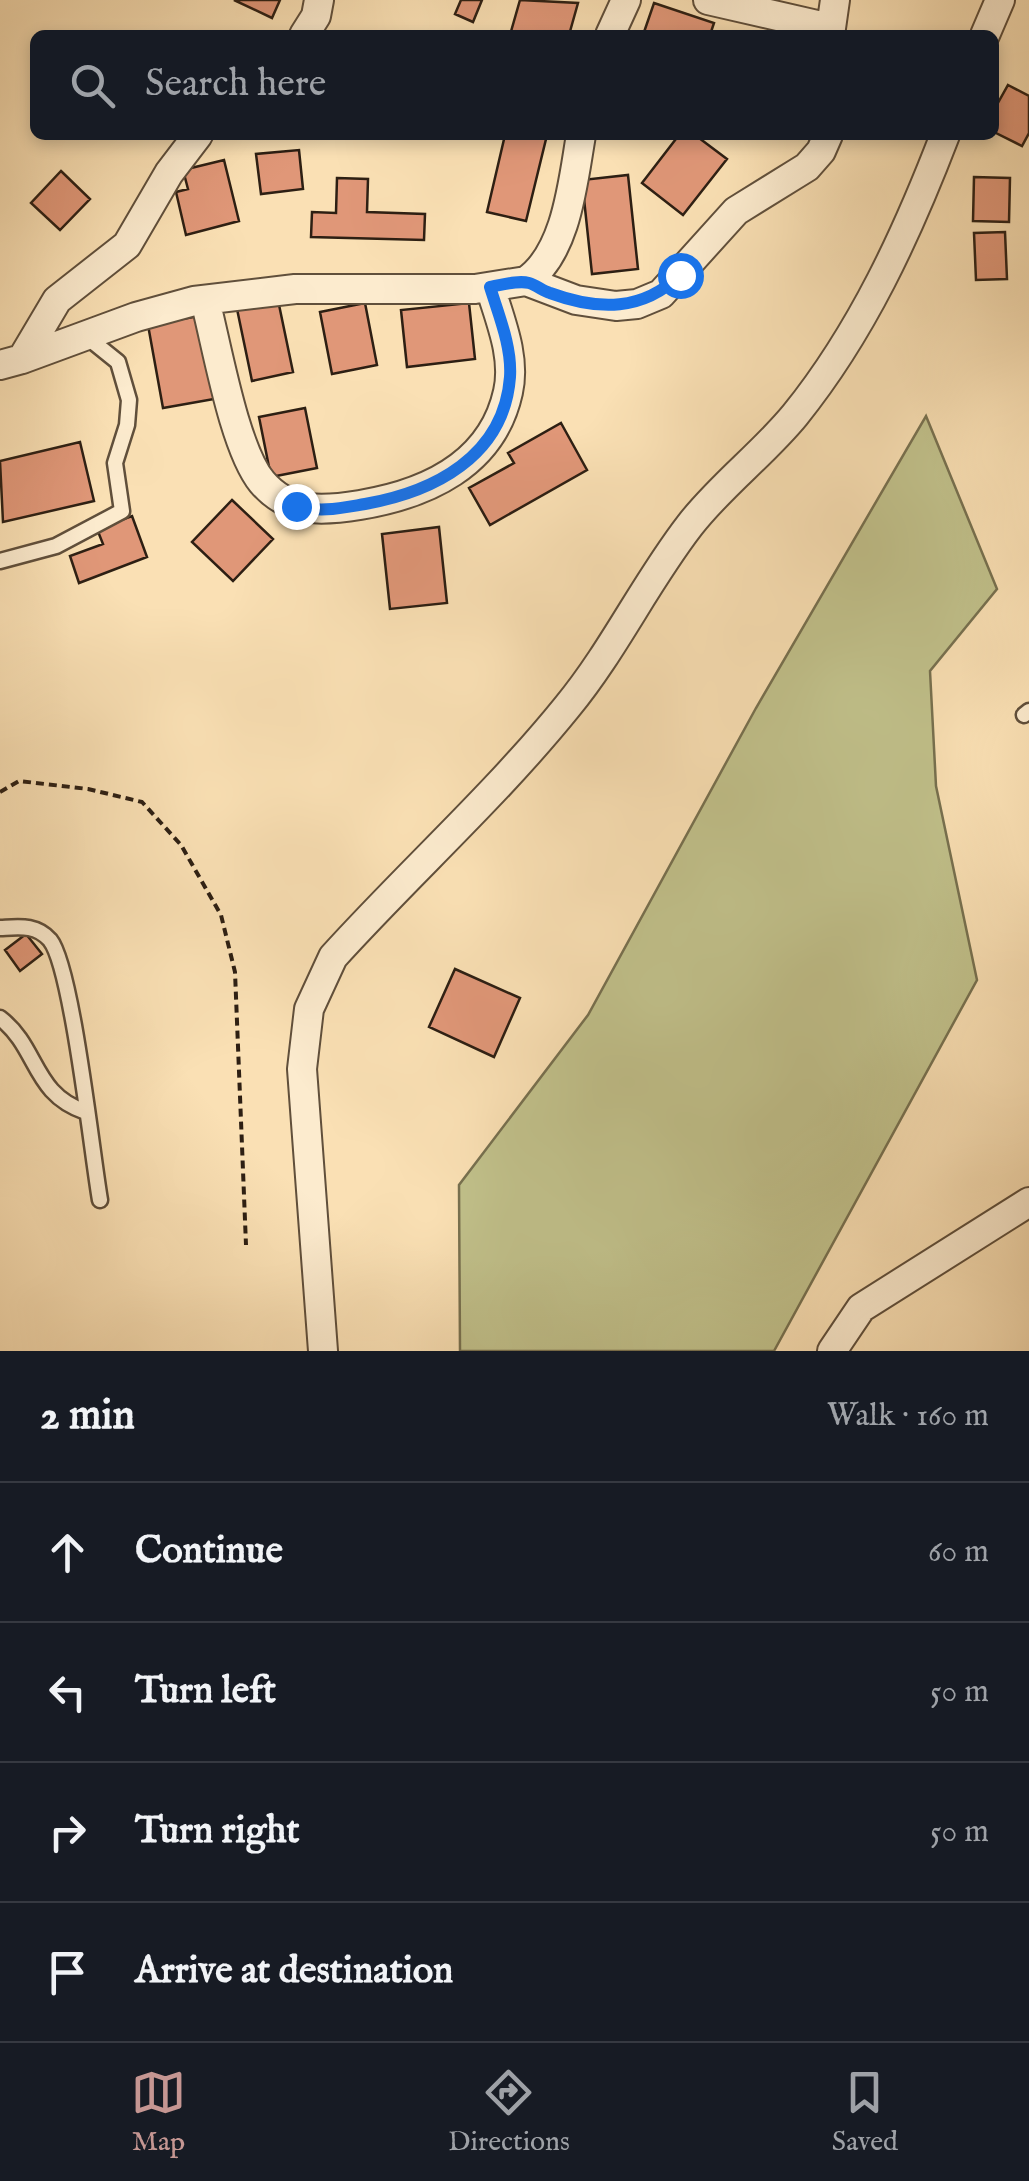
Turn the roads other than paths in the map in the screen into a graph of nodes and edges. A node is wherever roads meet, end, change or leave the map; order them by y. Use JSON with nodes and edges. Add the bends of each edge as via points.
{"nodes":[{"id":1,"x":320,"y":0,"type":"edge"},
{"id":2,"x":626,"y":0,"type":"edge"},
{"id":3,"x":708,"y":0,"type":"edge"},
{"id":4,"x":835,"y":0,"type":"edge"},
{"id":5,"x":1000,"y":0,"type":"edge"},
{"id":6,"x":307,"y":30,"type":"edge"},
{"id":7,"x":612,"y":30,"type":"edge"},
{"id":8,"x":822,"y":30,"type":"edge"},
{"id":9,"x":830,"y":30,"type":"edge"},
{"id":10,"x":987,"y":30,"type":"edge"},
{"id":11,"x":194,"y":140,"type":"edge"},
{"id":12,"x":580,"y":140,"type":"edge"},
{"id":13,"x":826,"y":140,"type":"edge"},
{"id":14,"x":944,"y":140,"type":"edge"},
{"id":15,"x":526,"y":281,"type":"junction"},
{"id":16,"x":490,"y":287,"type":"junction"},
{"id":17,"x":205,"y":300,"type":"junction"},
{"id":18,"x":87,"y":337,"type":"junction"},
{"id":19,"x":11,"y":362,"type":"edge"},
{"id":20,"x":0,"y":562,"type":"edge"},
{"id":21,"x":0,"y":928,"type":"edge"},
{"id":22,"x":0,"y":1018,"type":"edge"},
{"id":23,"x":86,"y":1112,"type":"junction"},
{"id":24,"x":100,"y":1200,"type":"dead end"},
{"id":25,"x":1029,"y":1202,"type":"edge"},
{"id":26,"x":323,"y":1351,"type":"edge"},
{"id":27,"x":832,"y":1351,"type":"edge"}],
"edges":[{"from":1,"to":6,"type":"street"},
{"from":2,"to":7,"type":"street"},
{"from":3,"to":8,"type":"street"},
{"from":4,"to":9,"type":"street"},
{"from":5,"to":10,"type":"street"},
{"from":11,"to":19,"type":"street","via":[[127,245],[56,300]]},
{"from":12,"to":15,"type":"street","via":[[557,239],[542,270]]},
{"from":13,"to":15,"type":"street","via":[[807,167],[736,211],[661,294],[616,306],[549,293]]},
{"from":14,"to":26,"type":"street","via":[[907,233],[856,326],[794,417],[688,528],[565,710],[333,957],[317,986],[302,1069]]},
{"from":15,"to":16,"type":"street"},
{"from":16,"to":17,"type":"street","via":[[295,289]]},
{"from":16,"to":17,"type":"street","via":[[510,376],[505,402],[481,446],[450,476],[410,496],[326,511],[282,499],[252,468]]},
{"from":17,"to":18,"type":"street"},
{"from":18,"to":19,"type":"street"},
{"from":18,"to":20,"type":"lane","via":[[118,362],[128,400],[115,463],[122,512],[56,546]]},
{"from":21,"to":23,"type":"lane","via":[[29,926],[50,940],[65,976]]},
{"from":22,"to":23,"type":"lane","via":[[60,1103]]},
{"from":23,"to":24,"type":"lane"},
{"from":25,"to":27,"type":"street","via":[[861,1308]]}]}
